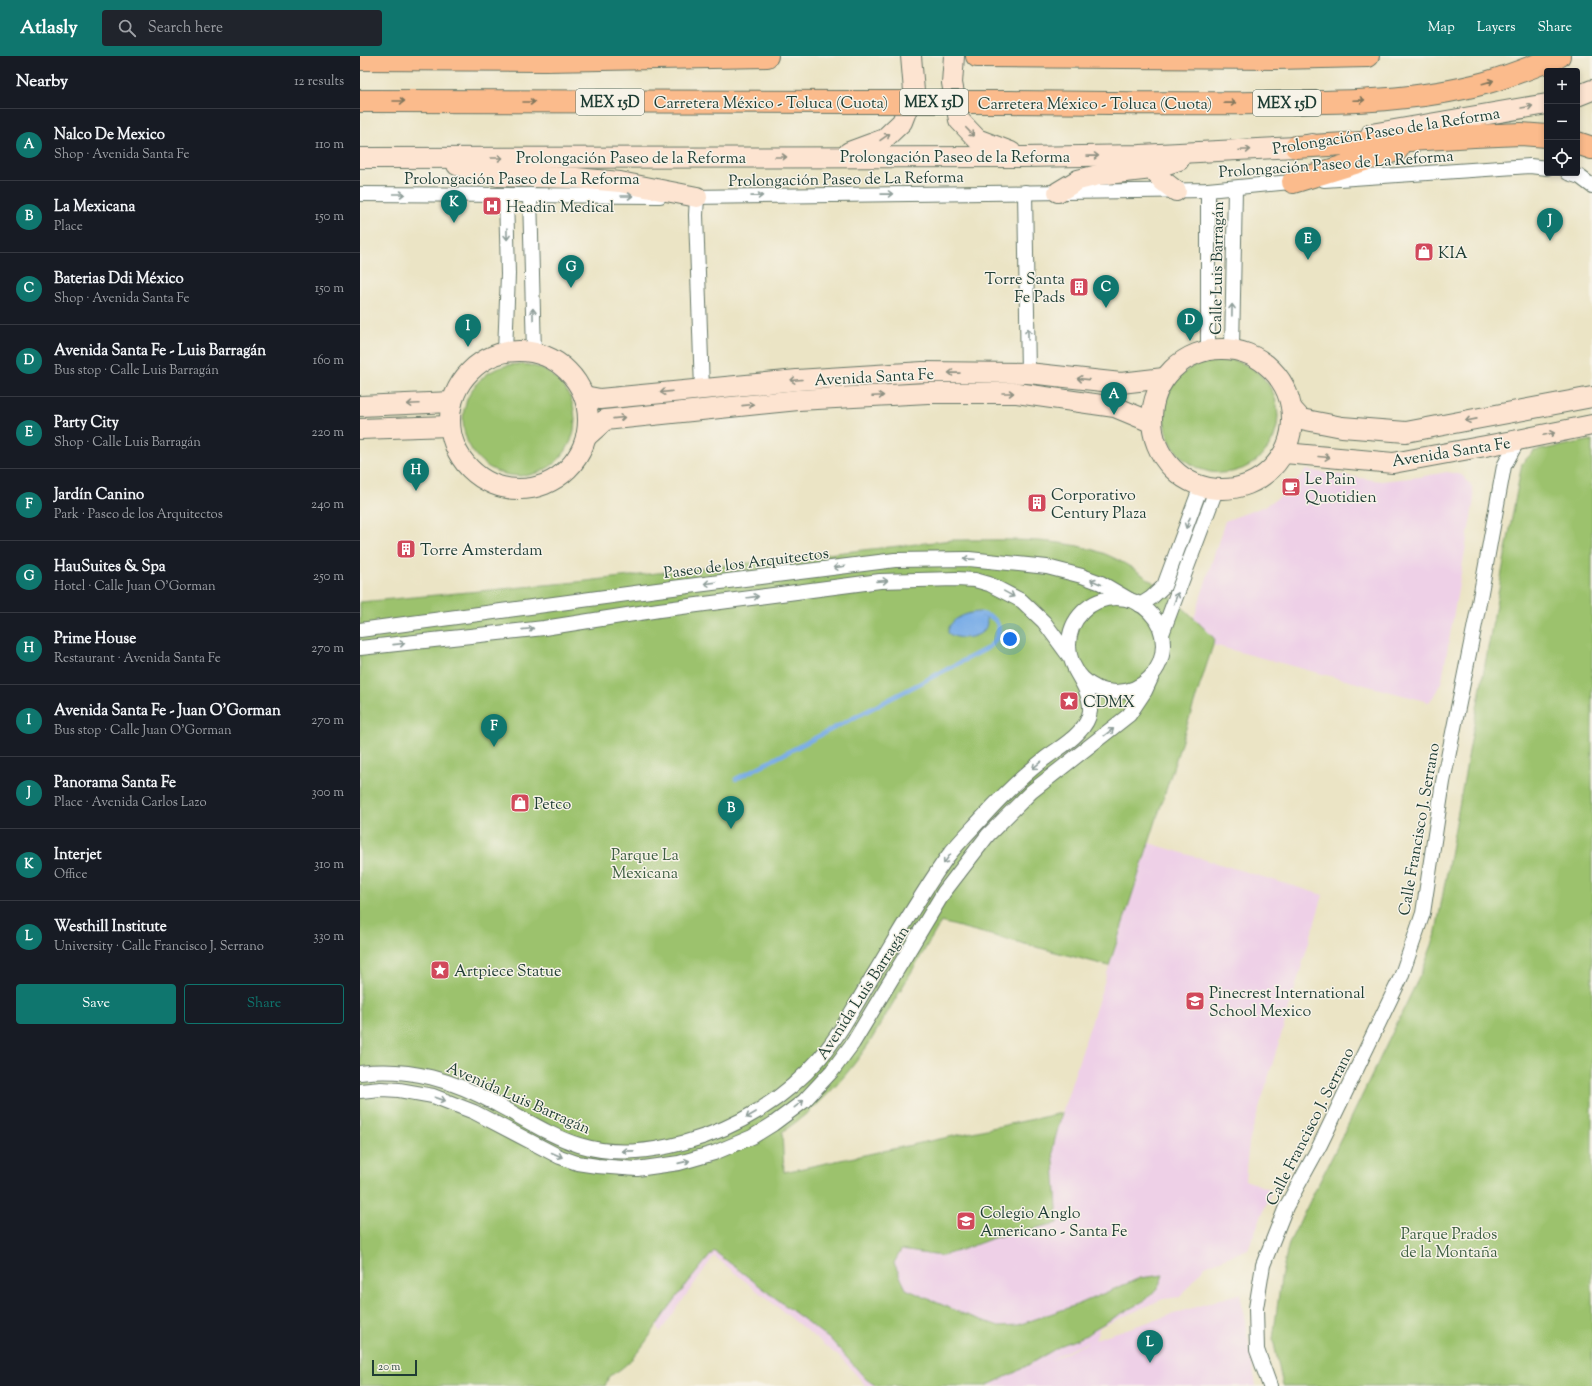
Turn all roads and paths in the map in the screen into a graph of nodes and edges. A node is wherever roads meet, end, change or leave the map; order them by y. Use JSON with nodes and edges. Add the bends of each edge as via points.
{"nodes":[{"id":1,"x":767,"y":56,"type":"edge"},
{"id":2,"x":912,"y":56,"type":"edge"},
{"id":3,"x":954,"y":56,"type":"edge"},
{"id":4,"x":977,"y":56,"type":"edge"},
{"id":5,"x":1368,"y":56,"type":"edge"},
{"id":6,"x":1559,"y":56,"type":"edge"},
{"id":7,"x":1012,"y":57,"type":"edge"},
{"id":8,"x":360,"y":59,"type":"edge"},
{"id":9,"x":1592,"y":90,"type":"edge"},
{"id":10,"x":1580,"y":95,"type":"edge"},
{"id":11,"x":360,"y":101,"type":"edge"},
{"id":12,"x":1544,"y":105,"type":"edge"},
{"id":13,"x":1544,"y":136,"type":"edge"},
{"id":14,"x":1436,"y":139,"type":"junction"},
{"id":15,"x":1580,"y":144,"type":"edge"},
{"id":16,"x":1296,"y":147,"type":"junction"},
{"id":17,"x":1592,"y":148,"type":"edge"},
{"id":18,"x":836,"y":157,"type":"junction"},
{"id":19,"x":1024,"y":157,"type":"junction"},
{"id":20,"x":360,"y":158,"type":"edge"},
{"id":21,"x":430,"y":158,"type":"junction"},
{"id":22,"x":1146,"y":162,"type":"junction"},
{"id":23,"x":1544,"y":168,"type":"edge"},
{"id":24,"x":1576,"y":176,"type":"edge"},
{"id":25,"x":1293,"y":182,"type":"junction"},
{"id":26,"x":1592,"y":186,"type":"edge"},
{"id":27,"x":1235,"y":188,"type":"junction"},
{"id":28,"x":1208,"y":190,"type":"junction"},
{"id":29,"x":1176,"y":191,"type":"junction"},
{"id":30,"x":1025,"y":192,"type":"junction"},
{"id":31,"x":1058,"y":192,"type":"junction"},
{"id":32,"x":360,"y":194,"type":"edge"},
{"id":33,"x":506,"y":195,"type":"junction"},
{"id":34,"x":530,"y":195,"type":"junction"},
{"id":35,"x":697,"y":197,"type":"junction"},
{"id":36,"x":1232,"y":349,"type":"junction"},
{"id":37,"x":1208,"y":350,"type":"junction"},
{"id":38,"x":505,"y":352,"type":"junction"},
{"id":39,"x":534,"y":353,"type":"junction"},
{"id":40,"x":1028,"y":373,"type":"junction"},
{"id":41,"x":1164,"y":378,"type":"junction"},
{"id":42,"x":702,"y":389,"type":"junction"},
{"id":43,"x":584,"y":396,"type":"junction"},
{"id":44,"x":1592,"y":397,"type":"edge"},
{"id":45,"x":452,"y":402,"type":"junction"},
{"id":46,"x":360,"y":406,"type":"edge"},
{"id":47,"x":1292,"y":408,"type":"junction"},
{"id":48,"x":1501,"y":415,"type":"junction"},
{"id":49,"x":1151,"y":422,"type":"junction"},
{"id":50,"x":1592,"y":425,"type":"edge"},
{"id":51,"x":449,"y":426,"type":"junction"},
{"id":52,"x":360,"y":430,"type":"edge"},
{"id":53,"x":586,"y":437,"type":"junction"},
{"id":54,"x":1518,"y":440,"type":"junction"},
{"id":55,"x":1285,"y":453,"type":"junction"},
{"id":56,"x":1209,"y":488,"type":"junction"},
{"id":57,"x":657,"y":590,"type":"junction"},
{"id":58,"x":1135,"y":602,"type":"junction"},
{"id":59,"x":659,"y":610,"type":"junction"},
{"id":60,"x":360,"y":630,"type":"edge"},
{"id":61,"x":1162,"y":634,"type":"junction"},
{"id":62,"x":360,"y":648,"type":"edge"},
{"id":63,"x":1069,"y":656,"type":"junction"},
{"id":64,"x":1075,"y":670,"type":"junction"},
{"id":65,"x":1152,"y":676,"type":"junction"},
{"id":66,"x":935,"y":875,"type":"junction"},
{"id":67,"x":949,"y":885,"type":"junction"},
{"id":68,"x":360,"y":1073,"type":"edge"},
{"id":69,"x":415,"y":1073,"type":"junction"},
{"id":70,"x":360,"y":1091,"type":"edge"},
{"id":71,"x":413,"y":1092,"type":"junction"},
{"id":72,"x":1270,"y":1386,"type":"edge"}],
"edges":[{"from":1,"to":8,"type":"highway","via":[[546,60]]},
{"from":18,"to":2,"type":"street","one_way":true,"via":[[884,140],[902,122],[914,91]]},
{"from":3,"to":19,"type":"street","one_way":true,"via":[[952,83],[959,120],[977,139]]},
{"from":4,"to":7,"type":"highway"},
{"from":5,"to":7,"type":"highway"},
{"from":11,"to":6,"type":"highway","name":"Carretera México - Toluca (Cuota)","number":"MEX 15D","one_way":true,"bridge":true,"via":[[1279,103],[1412,96],[1484,83]]},
{"from":9,"to":10,"type":"street"},
{"from":16,"to":12,"type":"street","name":"Prolongación Paseo de la Reforma","one_way":true},
{"from":13,"to":14,"type":"highway","via":[[1521,134]]},
{"from":14,"to":16,"type":"highway"},
{"from":14,"to":25,"type":"highway"},
{"from":15,"to":17,"type":"highway"},
{"from":22,"to":16,"type":"street","name":"Prolongación Paseo de la Reforma","one_way":true,"via":[[1206,152]]},
{"from":18,"to":19,"type":"street","name":"Prolongación Paseo de la Reforma"},
{"from":21,"to":18,"type":"street","name":"Prolongación Paseo de la Reforma","one_way":true},
{"from":19,"to":22,"type":"street","name":"Prolongación Paseo de la Reforma","one_way":true},
{"from":20,"to":21,"type":"street","name":"Prolongación Paseo de la Reforma"},
{"from":21,"to":35,"type":"street","via":[[498,176],[620,182]]},
{"from":22,"to":29,"type":"street"},
{"from":22,"to":31,"type":"street","via":[[1078,180]]},
{"from":23,"to":25,"type":"street","name":"Prolongación Paseo de La Reforma","via":[[1530,166]]},
{"from":24,"to":26,"type":"street"},
{"from":25,"to":27,"type":"street","name":"Prolongación Paseo de La Reforma"},
{"from":27,"to":28,"type":"street","name":"Prolongación Paseo de La Reforma"},
{"from":36,"to":27,"type":"street","name":"Calle Luis Barragán","one_way":true},
{"from":28,"to":29,"type":"street","name":"Prolongación Paseo de La Reforma"},
{"from":28,"to":37,"type":"street","name":"Calle Luis Barragán"},
{"from":29,"to":31,"type":"street","name":"Prolongación Paseo de La Reforma"},
{"from":30,"to":31,"type":"street","name":"Prolongación Paseo de La Reforma"},
{"from":35,"to":30,"type":"street","name":"Prolongación Paseo de La Reforma","one_way":true},
{"from":40,"to":30,"type":"street","one_way":true},
{"from":32,"to":33,"type":"street","name":"Prolongación Paseo de La Reforma","one_way":true},
{"from":33,"to":34,"type":"street","name":"Prolongación Paseo de La Reforma"},
{"from":33,"to":38,"type":"street","one_way":true,"via":[[508,274]]},
{"from":34,"to":35,"type":"street","name":"Prolongación Paseo de La Reforma","one_way":true},
{"from":39,"to":34,"type":"street","one_way":true},
{"from":35,"to":42,"type":"street"},
{"from":36,"to":37,"type":"street"},
{"from":36,"to":47,"type":"street","via":[[1249,354],[1271,368],[1286,388]]},
{"from":37,"to":41,"type":"street","via":[[1191,356]]},
{"from":38,"to":39,"type":"street"},
{"from":38,"to":45,"type":"street","via":[[487,359],[471,370],[459,384]]},
{"from":39,"to":43,"type":"street","via":[[555,361],[573,376]]},
{"from":41,"to":40,"type":"street","name":"Avenida Santa Fe","one_way":true,"via":[[1121,383]]},
{"from":40,"to":42,"type":"street","name":"Avenida Santa Fe","one_way":true,"via":[[923,372]]},
{"from":41,"to":49,"type":"street","via":[[1153,401]]},
{"from":42,"to":43,"type":"street","name":"Avenida Santa Fe","one_way":true,"via":[[600,399]]},
{"from":43,"to":53,"type":"street","via":[[588,417]]},
{"from":44,"to":48,"type":"street","name":"Avenida Santa Fe"},
{"from":45,"to":46,"type":"street","one_way":true},
{"from":45,"to":51,"type":"street"},
{"from":48,"to":47,"type":"street","name":"Avenida Santa Fe","one_way":true,"via":[[1406,432],[1342,427],[1301,420]]},
{"from":47,"to":55,"type":"street","via":[[1291,436]]},
{"from":48,"to":54,"type":"street","via":[[1510,418],[1516,424]]},
{"from":53,"to":49,"type":"street","name":"Avenida Santa Fe","one_way":true,"via":[[605,420],[798,400],[928,393],[1017,393],[1115,407]]},
{"from":49,"to":56,"type":"street","via":[[1157,447],[1170,467],[1188,481]]},
{"from":54,"to":50,"type":"street","name":"Avenida Santa Fe","one_way":true},
{"from":51,"to":52,"type":"street"},
{"from":51,"to":53,"type":"street","via":[[455,447],[466,465],[483,480],[503,488],[524,490],[546,485],[564,473],[578,457]]},
{"from":55,"to":54,"type":"street","name":"Avenida Santa Fe","one_way":true,"via":[[1393,463]]},
{"from":54,"to":72,"type":"street","name":"Calle Francisco J. Serrano","via":[[1504,466],[1443,782],[1423,913],[1401,977],[1320,1145],[1286,1207],[1263,1265],[1256,1308],[1258,1350]]},
{"from":55,"to":56,"type":"street","via":[[1270,472],[1241,488]]},
{"from":56,"to":58,"type":"street","one_way":true,"via":[[1164,586],[1151,598]]},
{"from":61,"to":56,"type":"street","one_way":true},
{"from":58,"to":57,"type":"street","name":"Paseo de los Arquitectos","one_way":true,"via":[[1101,584],[1069,572],[1032,565],[969,559],[895,560]]},
{"from":57,"to":59,"type":"street"},
{"from":57,"to":60,"type":"street","name":"Paseo de los Arquitectos"},
{"from":58,"to":61,"type":"street","via":[[1150,613]]},
{"from":58,"to":63,"type":"street","via":[[1120,598],[1104,599],[1091,604],[1080,614],[1072,627],[1068,641]]},
{"from":62,"to":59,"type":"street","one_way":true,"via":[[544,628]]},
{"from":59,"to":63,"type":"street","one_way":true,"via":[[880,581],[975,580],[989,584],[1022,601],[1044,622]]},
{"from":61,"to":65,"type":"street","via":[[1163,649]]},
{"from":63,"to":64,"type":"street"},
{"from":64,"to":65,"type":"street","via":[[1097,689],[1112,692],[1127,691],[1140,686]]},
{"from":64,"to":66,"type":"street","name":"Avenida Luis Barragán","one_way":true,"via":[[1089,701],[1090,711],[1084,727],[1010,788],[967,834]]},
{"from":67,"to":65,"type":"street","name":"Avenida Luis Barragán","one_way":true,"via":[[988,835],[1031,792],[1129,715]]},
{"from":66,"to":67,"type":"street"},
{"from":66,"to":69,"type":"street","name":"Avenida Luis Barragán","one_way":true,"via":[[845,1023],[819,1059],[772,1102],[714,1133],[664,1148],[604,1151],[550,1134],[470,1091]]},
{"from":71,"to":67,"type":"street","name":"Avenida Luis Barragán","one_way":true,"via":[[433,1096],[474,1112],[560,1157],[577,1163],[637,1169],[679,1163],[714,1153],[773,1124],[804,1100],[832,1071],[853,1043]]},
{"from":68,"to":69,"type":"street","name":"Avenida Luis Barragán","via":[[387,1070]]},
{"from":69,"to":71,"type":"street"},
{"from":70,"to":71,"type":"street","name":"Avenida Luis Barragán","via":[[381,1089]]}]}
